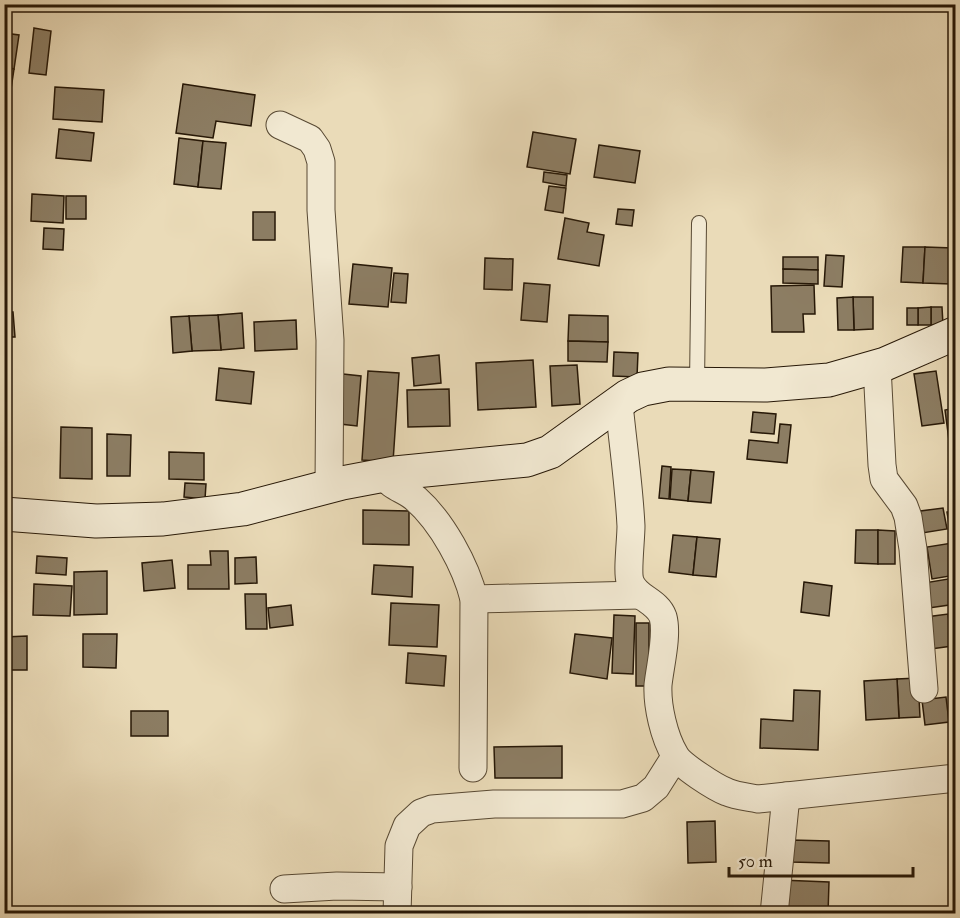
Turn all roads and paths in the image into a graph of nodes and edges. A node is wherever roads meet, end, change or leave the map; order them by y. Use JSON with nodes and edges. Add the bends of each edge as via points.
{"nodes":[{"id":1,"x":280,"y":125,"type":"dead end"},
{"id":2,"x":699,"y":224,"type":"dead end"},
{"id":3,"x":956,"y":333,"type":"edge"},
{"id":4,"x":877,"y":366,"type":"junction"},
{"id":5,"x":697,"y":385,"type":"junction"},
{"id":6,"x":619,"y":404,"type":"junction"},
{"id":7,"x":383,"y":475,"type":"junction"},
{"id":8,"x":329,"y":487,"type":"junction"},
{"id":9,"x":4,"y":514,"type":"edge"},
{"id":10,"x":639,"y":595,"type":"junction"},
{"id":11,"x":474,"y":599,"type":"junction"},
{"id":12,"x":924,"y":690,"type":"dead end"},
{"id":13,"x":675,"y":757,"type":"junction"},
{"id":14,"x":473,"y":768,"type":"dead end"},
{"id":15,"x":956,"y":778,"type":"edge"},
{"id":16,"x":786,"y":796,"type":"junction"},
{"id":17,"x":398,"y":887,"type":"junction"},
{"id":18,"x":284,"y":889,"type":"dead end"},
{"id":19,"x":397,"y":914,"type":"edge"},
{"id":20,"x":774,"y":914,"type":"edge"}],
"edges":[{"from":1,"to":8,"type":"street","via":[[310,140],[321,162],[330,340]]},
{"from":2,"to":5,"type":"lane"},
{"from":3,"to":4,"type":"street"},
{"from":4,"to":5,"type":"street","via":[[829,380]]},
{"from":4,"to":12,"type":"street","via":[[884,479],[904,506],[913,549]]},
{"from":5,"to":6,"type":"street","via":[[669,384],[643,389]]},
{"from":6,"to":7,"type":"street","via":[[550,452],[527,460]]},
{"from":6,"to":10,"type":"street","via":[[630,498],[629,578]]},
{"from":7,"to":8,"type":"street"},
{"from":7,"to":11,"type":"street","via":[[388,483],[424,506],[465,569]]},
{"from":8,"to":9,"type":"street","via":[[243,509],[163,519],[96,521]]},
{"from":10,"to":11,"type":"street"},
{"from":10,"to":13,"type":"street","via":[[657,607],[663,617],[660,716]]},
{"from":11,"to":14,"type":"street"},
{"from":13,"to":16,"type":"street","via":[[727,792],[758,799]]},
{"from":13,"to":17,"type":"street","via":[[656,787],[643,798],[622,804],[494,804],[421,813],[407,826],[401,839]]},
{"from":15,"to":16,"type":"street"},
{"from":16,"to":20,"type":"street"},
{"from":17,"to":18,"type":"street"},
{"from":17,"to":19,"type":"street"}]}
